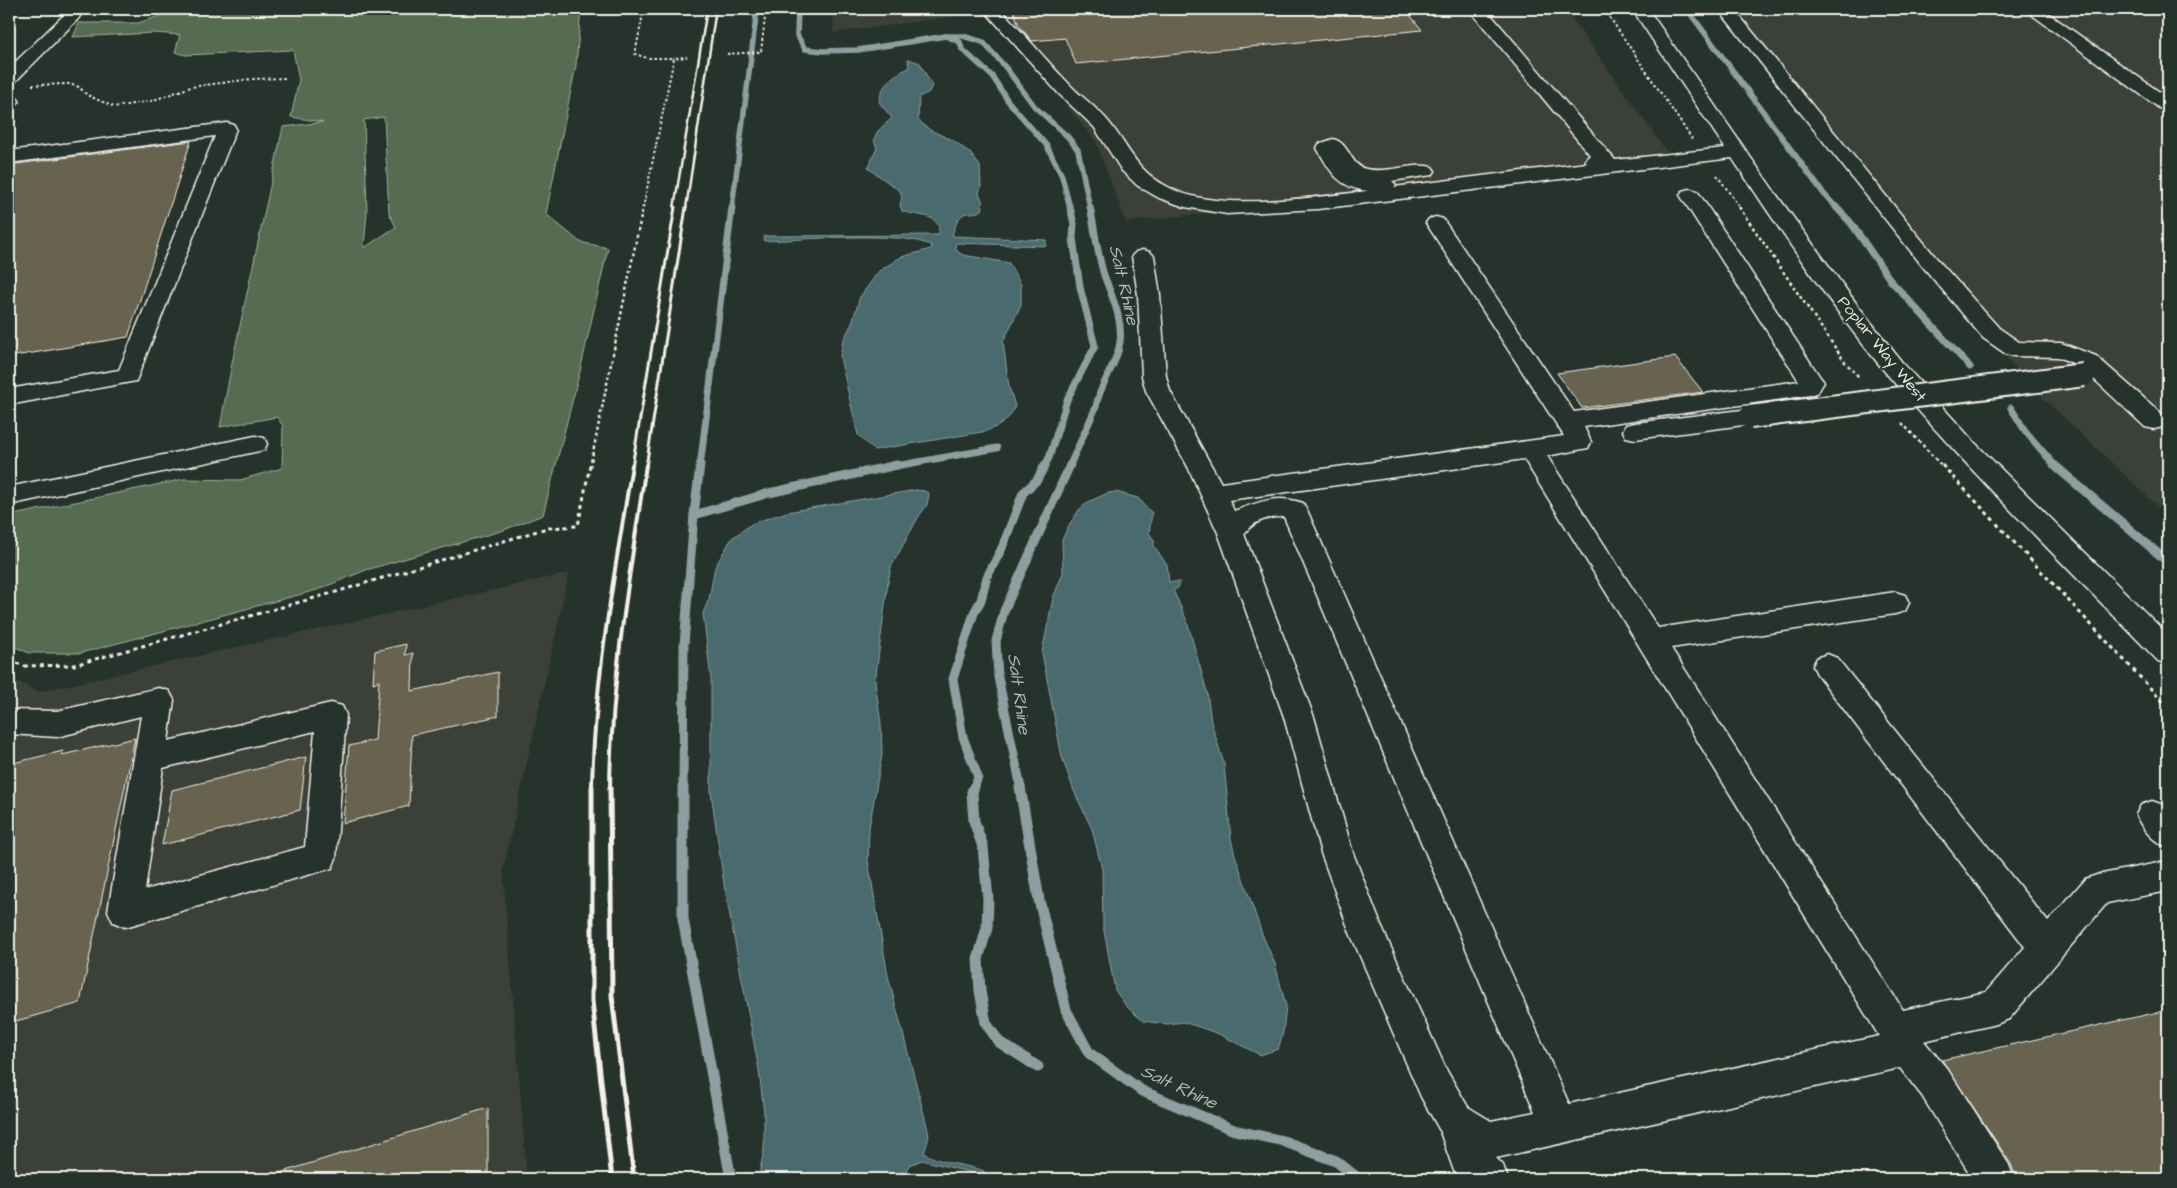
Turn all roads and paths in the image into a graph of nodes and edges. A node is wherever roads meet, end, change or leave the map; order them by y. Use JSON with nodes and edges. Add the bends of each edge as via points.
{"nodes":[{"id":1,"x":644,"y":9,"type":"edge"},
{"id":2,"x":766,"y":9,"type":"edge"},
{"id":3,"x":991,"y":9,"type":"edge"},
{"id":4,"x":1476,"y":9,"type":"edge"},
{"id":5,"x":1640,"y":9,"type":"edge"},
{"id":6,"x":1726,"y":9,"type":"edge"},
{"id":7,"x":2032,"y":9,"type":"edge"},
{"id":8,"x":72,"y":16,"type":"dead end"},
{"id":9,"x":727,"y":54,"type":"dead end"},
{"id":10,"x":687,"y":57,"type":"dead end"},
{"id":11,"x":674,"y":58,"type":"junction"},
{"id":12,"x":9,"y":78,"type":"edge"},
{"id":13,"x":286,"y":78,"type":"dead end"},
{"id":14,"x":30,"y":85,"type":"dead end"},
{"id":15,"x":2168,"y":106,"type":"edge"},
{"id":16,"x":1737,"y":152,"type":"junction"},
{"id":17,"x":9,"y":157,"type":"edge"},
{"id":18,"x":1607,"y":163,"type":"junction"},
{"id":19,"x":1571,"y":171,"type":"junction"},
{"id":20,"x":1690,"y":194,"type":"dead end"},
{"id":21,"x":1436,"y":223,"type":"dead end"},
{"id":22,"x":1142,"y":256,"type":"dead end"},
{"id":23,"x":2097,"y":373,"type":"junction"},
{"id":24,"x":9,"y":397,"type":"edge"},
{"id":25,"x":2154,"y":421,"type":"dead end"},
{"id":26,"x":1573,"y":429,"type":"junction"},
{"id":27,"x":255,"y":444,"type":"dead end"},
{"id":28,"x":1531,"y":450,"type":"junction"},
{"id":29,"x":1209,"y":485,"type":"junction"},
{"id":30,"x":9,"y":496,"type":"edge"},
{"id":31,"x":1231,"y":533,"type":"junction"},
{"id":32,"x":1895,"y":603,"type":"dead end"},
{"id":33,"x":1650,"y":640,"type":"junction"},
{"id":34,"x":2168,"y":653,"type":"edge"},
{"id":35,"x":9,"y":660,"type":"edge"},
{"id":36,"x":1827,"y":666,"type":"dead end"},
{"id":37,"x":9,"y":722,"type":"edge"},
{"id":38,"x":150,"y":758,"type":"junction"},
{"id":39,"x":2168,"y":876,"type":"edge"},
{"id":40,"x":2047,"y":948,"type":"junction"},
{"id":41,"x":1902,"y":1038,"type":"junction"},
{"id":42,"x":1455,"y":1120,"type":"junction"},
{"id":43,"x":1558,"y":1125,"type":"junction"},
{"id":44,"x":1489,"y":1179,"type":"edge"},
{"id":45,"x":1995,"y":1179,"type":"edge"}],
"edges":[{"from":1,"to":11,"type":"path","via":[[635,54],[647,58]]},
{"from":2,"to":9,"type":"path","via":[[759,52]]},
{"from":3,"to":19,"type":"street","via":[[1065,90],[1101,124],[1129,167],[1145,182],[1184,201],[1227,208],[1318,203]]},
{"from":4,"to":18,"type":"street"},
{"from":5,"to":16,"type":"street","name":"Poplar Way West"},
{"from":6,"to":23,"type":"street","via":[[1912,242],[1991,332],[2014,349],[2061,350]]},
{"from":7,"to":15,"type":"street"},
{"from":8,"to":12,"type":"street"},
{"from":10,"to":11,"type":"path"},
{"from":11,"to":35,"type":"path","via":[[578,526],[546,528],[336,592],[74,665],[24,666]]},
{"from":13,"to":14,"type":"path","via":[[191,87],[151,101],[114,107],[69,84]]},
{"from":16,"to":18,"type":"street"},
{"from":16,"to":34,"type":"street","name":"Poplar Way West","via":[[1892,366],[1966,448]]},
{"from":17,"to":24,"type":"street","via":[[227,130],[128,376]]},
{"from":18,"to":19,"type":"street"},
{"from":18,"to":19,"type":"street","via":[[1527,159],[1366,177],[1354,173],[1336,147],[1326,148],[1347,179],[1372,186],[1528,168]]},
{"from":20,"to":26,"type":"street","via":[[1812,382],[1810,387]]},
{"from":21,"to":26,"type":"street"},
{"from":22,"to":29,"type":"street","via":[[1150,301],[1154,376],[1158,391]]},
{"from":23,"to":25,"type":"street"},
{"from":23,"to":26,"type":"street","bridge":true,"via":[[1750,417]]},
{"from":26,"to":28,"type":"street","via":[[1579,442]]},
{"from":26,"to":29,"type":"street"},
{"from":27,"to":30,"type":"street"},
{"from":28,"to":29,"type":"street"},
{"from":28,"to":33,"type":"street"},
{"from":29,"to":31,"type":"street"},
{"from":31,"to":42,"type":"street","via":[[1299,717],[1337,853],[1367,933],[1434,1084]]},
{"from":31,"to":43,"type":"street","via":[[1241,518],[1277,507],[1294,510]]},
{"from":32,"to":33,"type":"street"},
{"from":33,"to":41,"type":"street"},
{"from":36,"to":40,"type":"street"},
{"from":37,"to":38,"type":"street","via":[[57,724],[159,700]]},
{"from":38,"to":38,"type":"street","via":[[331,715],[320,858],[125,910]]},
{"from":39,"to":40,"type":"street","via":[[2097,890]]},
{"from":40,"to":41,"type":"street","via":[[1996,1007]]},
{"from":41,"to":43,"type":"street"},
{"from":41,"to":45,"type":"street"},
{"from":42,"to":43,"type":"street","via":[[1488,1141]]},
{"from":42,"to":44,"type":"street","via":[[1468,1157]]}]}
